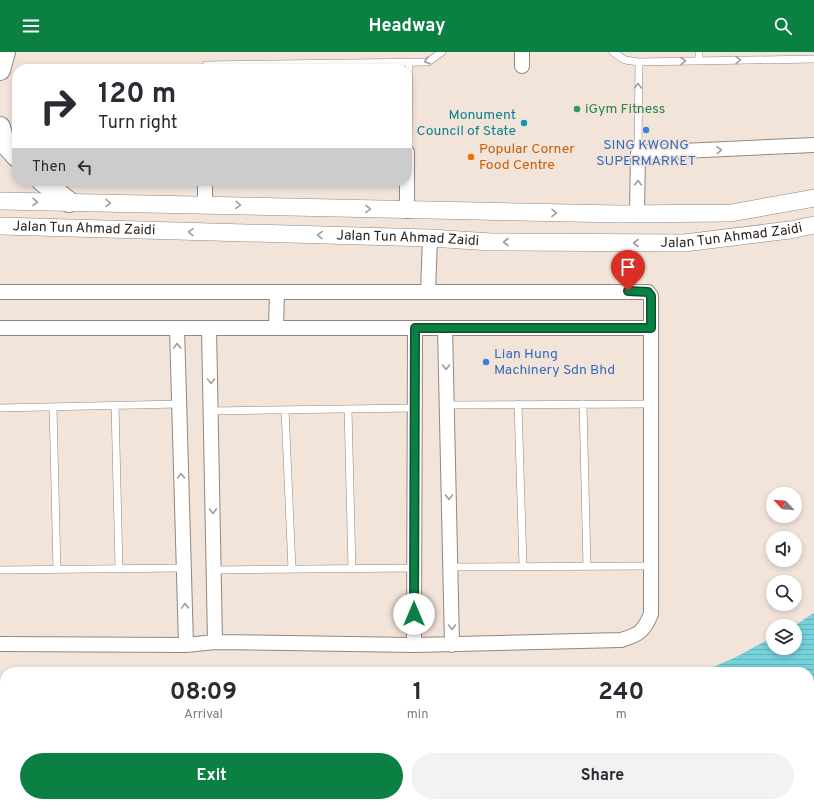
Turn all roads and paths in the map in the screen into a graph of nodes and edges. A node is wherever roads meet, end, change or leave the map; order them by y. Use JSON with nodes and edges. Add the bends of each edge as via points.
{"nodes":[{"id":1,"x":5,"y":52,"type":"edge"},
{"id":2,"x":442,"y":52,"type":"edge"},
{"id":3,"x":613,"y":52,"type":"edge"},
{"id":4,"x":699,"y":52,"type":"edge"},
{"id":5,"x":814,"y":59,"type":"edge"},
{"id":6,"x":699,"y":61,"type":"junction"},
{"id":7,"x":639,"y":62,"type":"junction"},
{"id":8,"x":409,"y":64,"type":"edge"},
{"id":9,"x":0,"y":70,"type":"edge"},
{"id":10,"x":0,"y":127,"type":"edge"},
{"id":11,"x":814,"y":145,"type":"edge"},
{"id":12,"x":12,"y":152,"type":"edge"},
{"id":13,"x":638,"y":153,"type":"junction"},
{"id":14,"x":48,"y":186,"type":"edge"},
{"id":15,"x":205,"y":186,"type":"edge"},
{"id":16,"x":407,"y":186,"type":"edge"},
{"id":17,"x":814,"y":198,"type":"edge"},
{"id":18,"x":0,"y":201,"type":"edge"},
{"id":19,"x":69,"y":202,"type":"junction"},
{"id":20,"x":205,"y":204,"type":"junction"},
{"id":21,"x":407,"y":211,"type":"junction"},
{"id":22,"x":637,"y":214,"type":"junction"},
{"id":23,"x":814,"y":225,"type":"edge"},
{"id":24,"x":0,"y":226,"type":"edge"},
{"id":25,"x":430,"y":238,"type":"junction"},
{"id":26,"x":0,"y":292,"type":"edge"},
{"id":27,"x":276,"y":292,"type":"junction"},
{"id":28,"x":428,"y":292,"type":"junction"},
{"id":29,"x":0,"y":328,"type":"edge"},
{"id":30,"x":177,"y":328,"type":"junction"},
{"id":31,"x":210,"y":328,"type":"junction"},
{"id":32,"x":276,"y":328,"type":"junction"},
{"id":33,"x":415,"y":328,"type":"junction"},
{"id":34,"x":445,"y":328,"type":"junction"},
{"id":35,"x":651,"y":328,"type":"junction"},
{"id":36,"x":179,"y":404,"type":"junction"},
{"id":37,"x":518,"y":404,"type":"junction"},
{"id":38,"x":583,"y":404,"type":"junction"},
{"id":39,"x":651,"y":404,"type":"junction"},
{"id":40,"x":115,"y":405,"type":"junction"},
{"id":41,"x":447,"y":405,"type":"junction"},
{"id":42,"x":53,"y":407,"type":"junction"},
{"id":43,"x":0,"y":408,"type":"edge"},
{"id":44,"x":415,"y":408,"type":"junction"},
{"id":45,"x":348,"y":409,"type":"junction"},
{"id":46,"x":285,"y":410,"type":"junction"},
{"id":47,"x":211,"y":411,"type":"junction"},
{"id":48,"x":523,"y":566,"type":"junction"},
{"id":49,"x":587,"y":566,"type":"junction"},
{"id":50,"x":651,"y":566,"type":"junction"},
{"id":51,"x":450,"y":567,"type":"junction"},
{"id":52,"x":119,"y":568,"type":"junction"},
{"id":53,"x":184,"y":568,"type":"junction"},
{"id":54,"x":352,"y":568,"type":"junction"},
{"id":55,"x":414,"y":568,"type":"junction"},
{"id":56,"x":57,"y":569,"type":"junction"},
{"id":57,"x":292,"y":569,"type":"junction"},
{"id":58,"x":0,"y":570,"type":"edge"},
{"id":59,"x":214,"y":570,"type":"junction"},
{"id":60,"x":215,"y":642,"type":"junction"},
{"id":61,"x":0,"y":644,"type":"edge"},
{"id":62,"x":186,"y":645,"type":"junction"},
{"id":63,"x":414,"y":645,"type":"junction"},
{"id":64,"x":452,"y":645,"type":"junction"}],
"edges":[{"from":1,"to":9,"type":"main road"},
{"from":2,"to":8,"type":"lane","one_way":true,"via":[[428,62]]},
{"from":3,"to":7,"type":"lane","via":[[625,60]]},
{"from":4,"to":6,"type":"lane"},
{"from":6,"to":5,"type":"lane","one_way":true},
{"from":7,"to":6,"type":"lane","one_way":true},
{"from":13,"to":7,"type":"lane","one_way":true},
{"from":10,"to":12,"type":"main road","via":[[4,143]]},
{"from":13,"to":11,"type":"street","one_way":true},
{"from":22,"to":13,"type":"street","one_way":true},
{"from":14,"to":19,"type":"main road"},
{"from":15,"to":20,"type":"street"},
{"from":16,"to":21,"type":"street"},
{"from":17,"to":22,"type":"street","name":"Jalan Tun Ahmad Zaidi","via":[[731,213]]},
{"from":18,"to":19,"type":"street","name":"Jalan Tun Ahmad Zaidi","one_way":true},
{"from":19,"to":20,"type":"street","name":"Jalan Tun Ahmad Zaidi","one_way":true},
{"from":20,"to":21,"type":"street","name":"Jalan Tun Ahmad Zaidi","one_way":true},
{"from":21,"to":22,"type":"street","name":"Jalan Tun Ahmad Zaidi","one_way":true},
{"from":23,"to":25,"type":"street","name":"Jalan Tun Ahmad Zaidi","one_way":true,"via":[[684,243],[491,242]]},
{"from":25,"to":24,"type":"street","name":"Jalan Tun Ahmad Zaidi","one_way":true},
{"from":25,"to":28,"type":"street"},
{"from":26,"to":27,"type":"street"},
{"from":27,"to":28,"type":"street"},
{"from":27,"to":32,"type":"street"},
{"from":28,"to":35,"type":"street","via":[[643,291],[651,296]]},
{"from":29,"to":30,"type":"street"},
{"from":30,"to":31,"type":"street"},
{"from":36,"to":30,"type":"street","one_way":true},
{"from":31,"to":32,"type":"street"},
{"from":31,"to":47,"type":"street","one_way":true},
{"from":32,"to":33,"type":"street"},
{"from":33,"to":34,"type":"street"},
{"from":33,"to":44,"type":"street"},
{"from":34,"to":35,"type":"street"},
{"from":34,"to":41,"type":"street","one_way":true},
{"from":35,"to":39,"type":"street"},
{"from":36,"to":40,"type":"lane"},
{"from":53,"to":36,"type":"street","one_way":true},
{"from":37,"to":38,"type":"lane"},
{"from":37,"to":41,"type":"lane"},
{"from":37,"to":48,"type":"lane"},
{"from":38,"to":39,"type":"lane"},
{"from":38,"to":49,"type":"lane"},
{"from":39,"to":50,"type":"street"},
{"from":40,"to":42,"type":"lane"},
{"from":40,"to":52,"type":"lane"},
{"from":41,"to":51,"type":"street","one_way":true},
{"from":42,"to":43,"type":"lane"},
{"from":42,"to":56,"type":"lane"},
{"from":44,"to":45,"type":"lane"},
{"from":44,"to":55,"type":"street"},
{"from":45,"to":46,"type":"lane"},
{"from":45,"to":54,"type":"lane"},
{"from":46,"to":47,"type":"lane"},
{"from":46,"to":57,"type":"lane"},
{"from":47,"to":59,"type":"street","one_way":true},
{"from":48,"to":49,"type":"lane"},
{"from":48,"to":51,"type":"lane"},
{"from":49,"to":50,"type":"lane"},
{"from":50,"to":64,"type":"street","via":[[651,614],[645,627],[635,636],[621,640]]},
{"from":51,"to":64,"type":"street","one_way":true},
{"from":52,"to":53,"type":"lane"},
{"from":52,"to":56,"type":"lane"},
{"from":62,"to":53,"type":"street","one_way":true},
{"from":54,"to":55,"type":"lane"},
{"from":54,"to":57,"type":"lane"},
{"from":55,"to":63,"type":"street"},
{"from":56,"to":58,"type":"lane"},
{"from":57,"to":59,"type":"lane"},
{"from":59,"to":60,"type":"street"},
{"from":60,"to":62,"type":"street"},
{"from":60,"to":63,"type":"street"},
{"from":61,"to":62,"type":"street"},
{"from":63,"to":64,"type":"street"}]}
